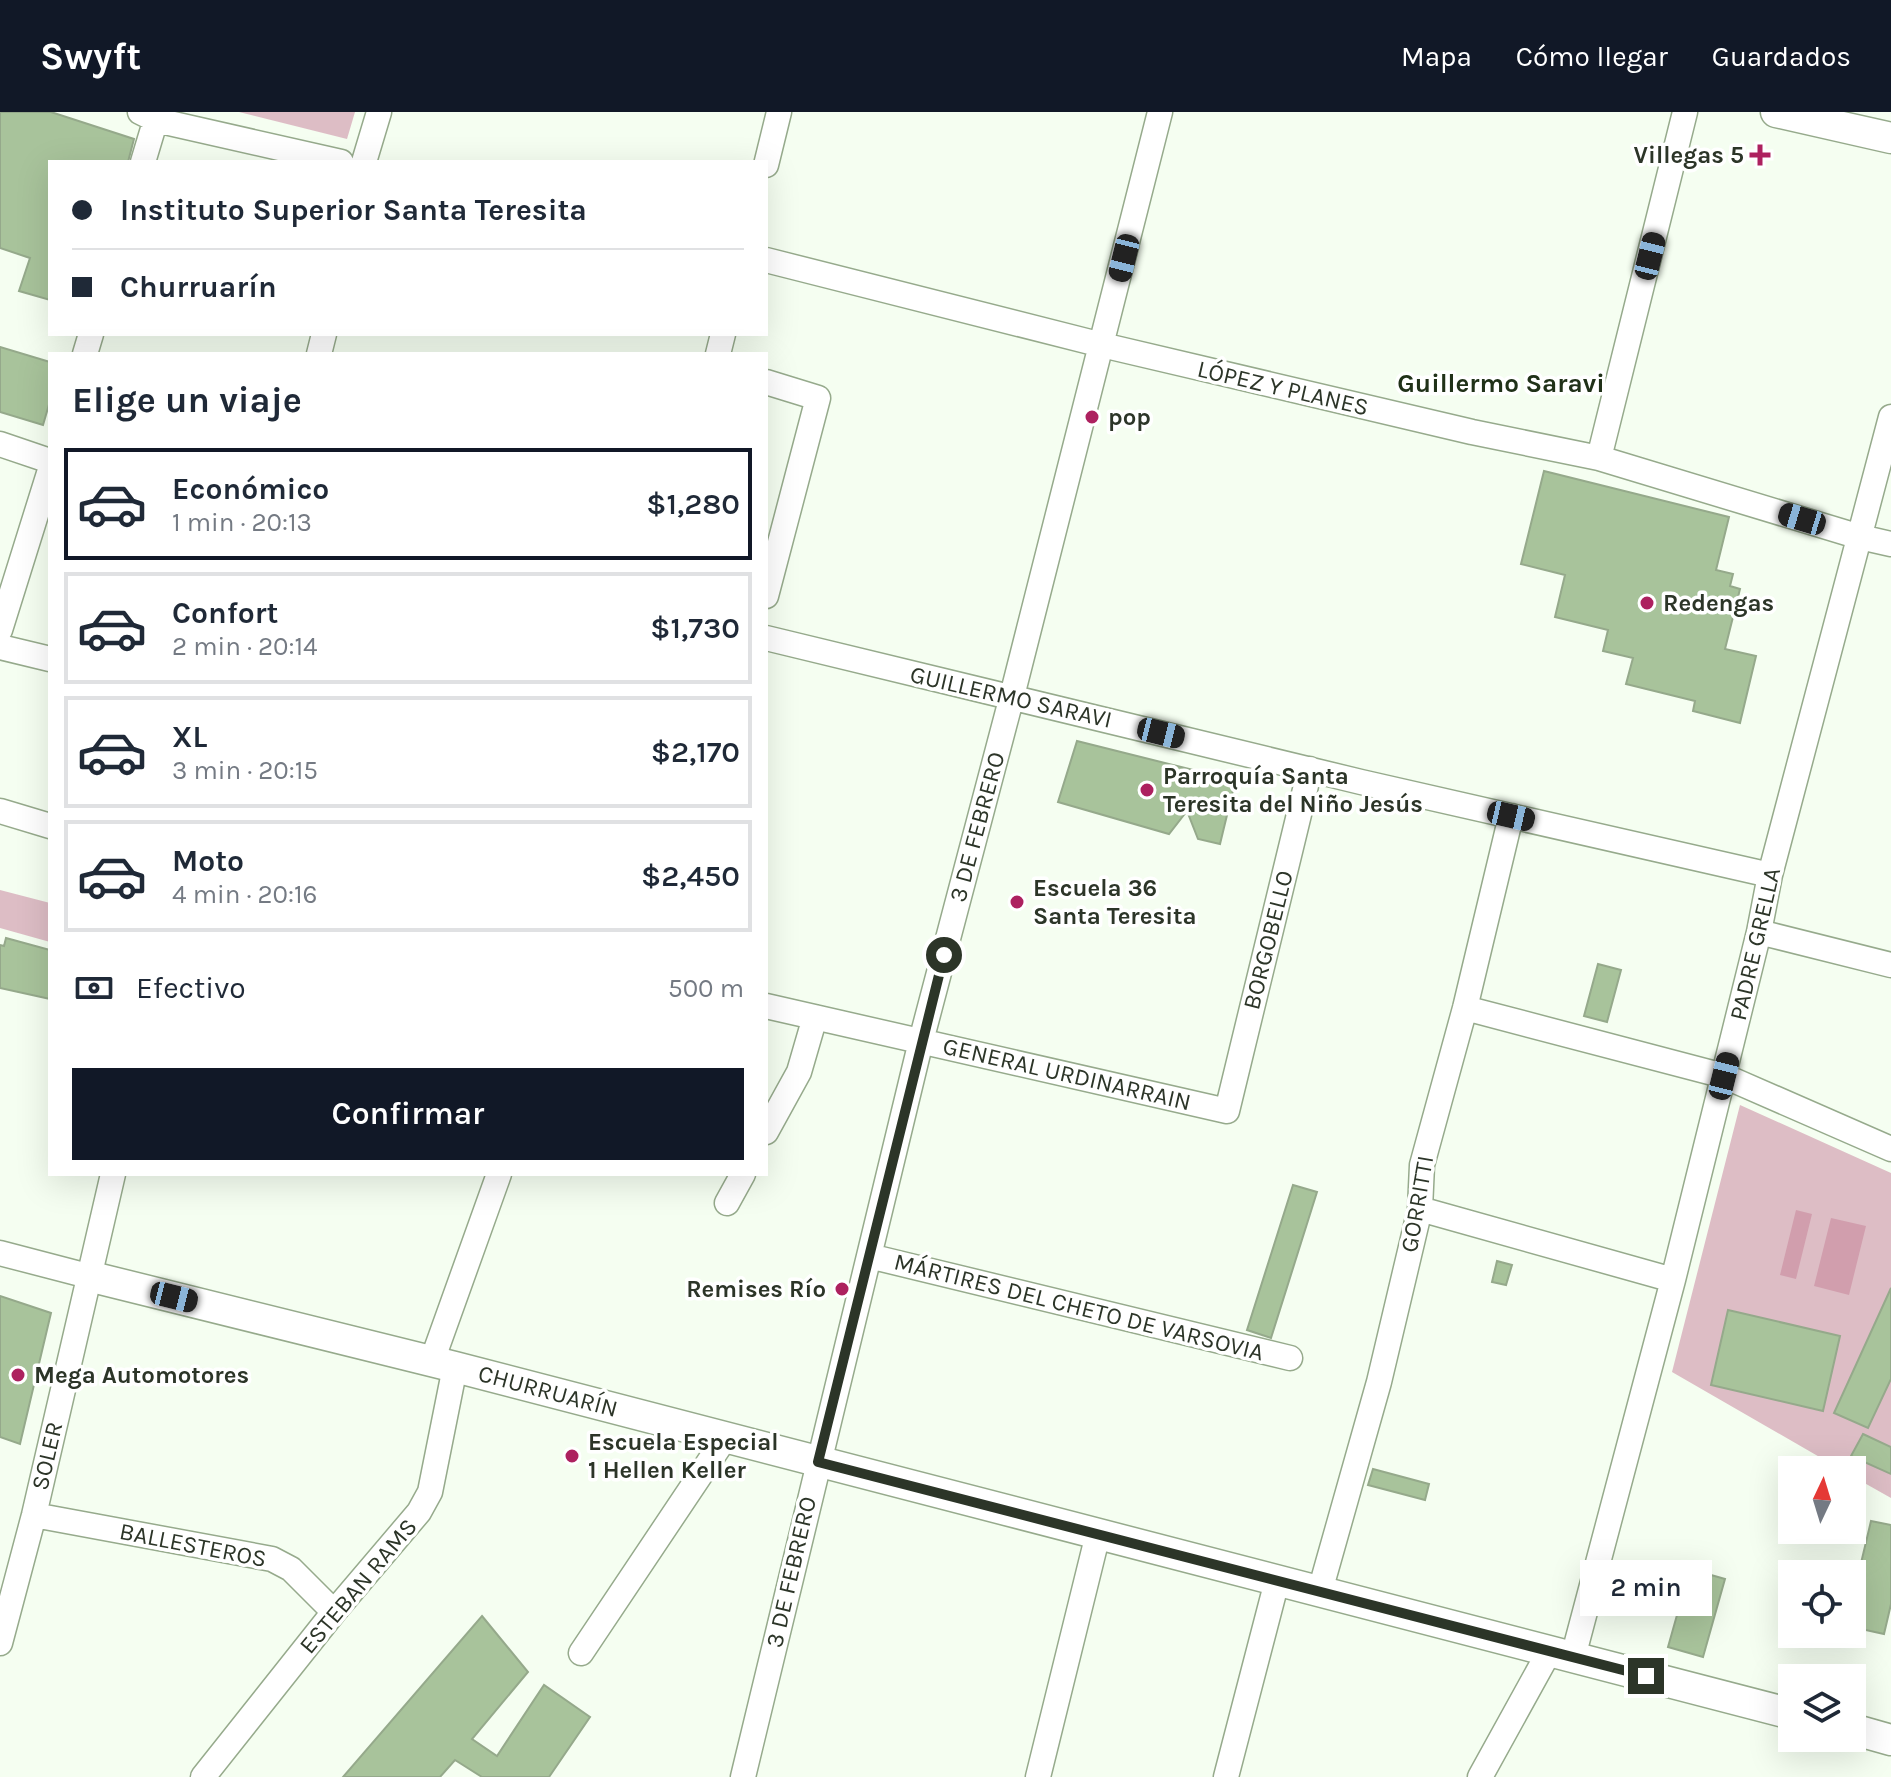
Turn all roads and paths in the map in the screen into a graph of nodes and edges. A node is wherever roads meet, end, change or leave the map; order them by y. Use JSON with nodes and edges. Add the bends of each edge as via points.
{"nodes":[{"id":1,"x":379,"y":112,"type":"edge"},
{"id":2,"x":779,"y":112,"type":"edge"},
{"id":3,"x":1160,"y":112,"type":"edge"},
{"id":4,"x":1685,"y":112,"type":"edge"},
{"id":5,"x":1776,"y":112,"type":"edge"},
{"id":6,"x":151,"y":115,"type":"edge"},
{"id":7,"x":1891,"y":138,"type":"edge"},
{"id":8,"x":143,"y":160,"type":"edge"},
{"id":9,"x":333,"y":160,"type":"edge"},
{"id":10,"x":365,"y":160,"type":"edge"},
{"id":11,"x":767,"y":160,"type":"edge"},
{"id":12,"x":768,"y":261,"type":"edge"},
{"id":13,"x":1102,"y":345,"type":"junction"},
{"id":14,"x":768,"y":383,"type":"edge"},
{"id":15,"x":1891,"y":417,"type":"edge"},
{"id":16,"x":0,"y":444,"type":"edge"},
{"id":17,"x":1599,"y":458,"type":"junction"},
{"id":18,"x":48,"y":460,"type":"edge"},
{"id":19,"x":48,"y":476,"type":"edge"},
{"id":20,"x":1860,"y":537,"type":"junction"},
{"id":21,"x":1891,"y":544,"type":"edge"},
{"id":22,"x":768,"y":588,"type":"edge"},
{"id":23,"x":0,"y":630,"type":"edge"},
{"id":24,"x":768,"y":638,"type":"edge"},
{"id":25,"x":0,"y":647,"type":"edge"},
{"id":26,"x":48,"y":659,"type":"edge"},
{"id":27,"x":1012,"y":696,"type":"junction"},
{"id":28,"x":1310,"y":769,"type":"junction"},
{"id":29,"x":0,"y":811,"type":"edge"},
{"id":30,"x":1511,"y":816,"type":"junction"},
{"id":31,"x":48,"y":825,"type":"edge"},
{"id":32,"x":1770,"y":875,"type":"junction"},
{"id":33,"x":1759,"y":932,"type":"junction"},
{"id":34,"x":1891,"y":965,"type":"edge"},
{"id":35,"x":768,"y":1006,"type":"edge"},
{"id":36,"x":1465,"y":1008,"type":"junction"},
{"id":37,"x":815,"y":1017,"type":"junction"},
{"id":38,"x":921,"y":1041,"type":"junction"},
{"id":39,"x":1724,"y":1076,"type":"junction"},
{"id":40,"x":1227,"y":1111,"type":"joint"},
{"id":41,"x":768,"y":1128,"type":"edge"},
{"id":42,"x":1891,"y":1149,"type":"edge"},
{"id":43,"x":113,"y":1176,"type":"edge"},
{"id":44,"x":498,"y":1176,"type":"edge"},
{"id":45,"x":742,"y":1176,"type":"edge"},
{"id":46,"x":727,"y":1203,"type":"dead end"},
{"id":47,"x":1420,"y":1209,"type":"junction"},
{"id":48,"x":0,"y":1253,"type":"edge"},
{"id":49,"x":869,"y":1256,"type":"junction"},
{"id":50,"x":88,"y":1276,"type":"junction"},
{"id":51,"x":1673,"y":1280,"type":"junction"},
{"id":52,"x":1290,"y":1358,"type":"dead end"},
{"id":53,"x":444,"y":1364,"type":"junction"},
{"id":54,"x":725,"y":1438,"type":"junction"},
{"id":55,"x":818,"y":1462,"type":"junction"},
{"id":56,"x":34,"y":1515,"type":"junction"},
{"id":57,"x":1098,"y":1534,"type":"junction"},
{"id":58,"x":1277,"y":1581,"type":"junction"},
{"id":59,"x":1320,"y":1591,"type":"junction"},
{"id":60,"x":334,"y":1612,"type":"junction"},
{"id":61,"x":0,"y":1643,"type":"edge"},
{"id":62,"x":581,"y":1653,"type":"dead end"},
{"id":63,"x":1561,"y":1654,"type":"junction"},
{"id":64,"x":1778,"y":1710,"type":"edge"},
{"id":65,"x":1866,"y":1733,"type":"edge"},
{"id":66,"x":1891,"y":1740,"type":"edge"},
{"id":67,"x":203,"y":1777,"type":"edge"},
{"id":68,"x":743,"y":1777,"type":"edge"},
{"id":69,"x":1038,"y":1777,"type":"edge"},
{"id":70,"x":1226,"y":1777,"type":"edge"},
{"id":71,"x":1480,"y":1777,"type":"edge"}],
"edges":[{"from":1,"to":10,"type":"street"},
{"from":2,"to":11,"type":"street"},
{"from":3,"to":13,"type":"street","name":"3 DE FEBRERO"},
{"from":4,"to":17,"type":"street"},
{"from":5,"to":7,"type":"main road"},
{"from":6,"to":8,"type":"street"},
{"from":6,"to":9,"type":"street"},
{"from":12,"to":13,"type":"street","name":"LÓPEZ Y PLANES"},
{"from":13,"to":17,"type":"street","name":"LÓPEZ Y PLANES"},
{"from":13,"to":27,"type":"street","name":"3 DE FEBRERO"},
{"from":14,"to":22,"type":"street","via":[[818,398]]},
{"from":15,"to":20,"type":"street","name":"PADRE GRELLA"},
{"from":16,"to":18,"type":"street"},
{"from":17,"to":20,"type":"street","name":"LÓPEZ Y PLANES"},
{"from":19,"to":23,"type":"street"},
{"from":20,"to":21,"type":"street","name":"LÓPEZ Y PLANES"},
{"from":20,"to":32,"type":"street","name":"PADRE GRELLA"},
{"from":24,"to":27,"type":"street","name":"GUILLERMO SARAVI"},
{"from":25,"to":26,"type":"street"},
{"from":27,"to":28,"type":"street","name":"GUILLERMO SARAVI"},
{"from":27,"to":38,"type":"street","name":"3 DE FEBRERO"},
{"from":28,"to":30,"type":"street","name":"GUILLERMO SARAVI"},
{"from":28,"to":40,"type":"street","name":"BORGOBELLO"},
{"from":29,"to":31,"type":"street"},
{"from":30,"to":32,"type":"street","name":"GUILLERMO SARAVI"},
{"from":30,"to":36,"type":"street","name":"GORRITTI"},
{"from":32,"to":33,"type":"street","name":"PADRE GRELLA"},
{"from":33,"to":34,"type":"street"},
{"from":33,"to":39,"type":"street","name":"PADRE GRELLA"},
{"from":35,"to":37,"type":"street","name":"GENERAL URDINARRAIN"},
{"from":36,"to":39,"type":"street"},
{"from":36,"to":47,"type":"street","name":"GORRITTI","via":[[1422,1165]]},
{"from":37,"to":38,"type":"street","name":"GENERAL URDINARRAIN"},
{"from":37,"to":41,"type":"street","via":[[799,1072]]},
{"from":38,"to":40,"type":"street","name":"GENERAL URDINARRAIN"},
{"from":38,"to":49,"type":"street","name":"3 DE FEBRERO"},
{"from":39,"to":42,"type":"street"},
{"from":39,"to":51,"type":"street","name":"PADRE GRELLA"},
{"from":43,"to":50,"type":"street","name":"SOLER"},
{"from":44,"to":53,"type":"street","name":"ESTEBAN RAMS"},
{"from":45,"to":46,"type":"street"},
{"from":47,"to":51,"type":"street"},
{"from":47,"to":59,"type":"street","name":"GORRITTI","via":[[1379,1382]]},
{"from":48,"to":50,"type":"street","name":"CHURRUARÍN"},
{"from":49,"to":52,"type":"street","name":"MÁRTIRES DEL CHETO DE VARSOVIA"},
{"from":49,"to":55,"type":"street","name":"3 DE FEBRERO"},
{"from":50,"to":53,"type":"main road","name":"CHURRUARÍN"},
{"from":50,"to":56,"type":"street","name":"SOLER"},
{"from":51,"to":63,"type":"street","name":"PADRE GRELLA"},
{"from":53,"to":54,"type":"main road","name":"CHURRUARÍN"},
{"from":53,"to":60,"type":"street","name":"ESTEBAN RAMS","via":[[430,1492]]},
{"from":54,"to":55,"type":"main road","name":"CHURRUARÍN"},
{"from":54,"to":62,"type":"street"},
{"from":55,"to":57,"type":"main road","name":"CHURRUARÍN"},
{"from":55,"to":68,"type":"street","name":"3 DE FEBRERO"},
{"from":56,"to":60,"type":"street","name":"BALLESTEROS","via":[[272,1559],[291,1569]]},
{"from":56,"to":61,"type":"street","name":"SOLER"},
{"from":57,"to":58,"type":"main road","name":"CHURRUARÍN"},
{"from":57,"to":69,"type":"street"},
{"from":58,"to":59,"type":"main road","name":"CHURRUARÍN"},
{"from":58,"to":70,"type":"street"},
{"from":59,"to":63,"type":"main road","name":"CHURRUARÍN"},
{"from":60,"to":67,"type":"street","name":"ESTEBAN RAMS"},
{"from":63,"to":64,"type":"main road","name":"CHURRUARÍN"},
{"from":63,"to":71,"type":"street","name":"PADRE GRELLA"},
{"from":65,"to":66,"type":"main road"}]}
